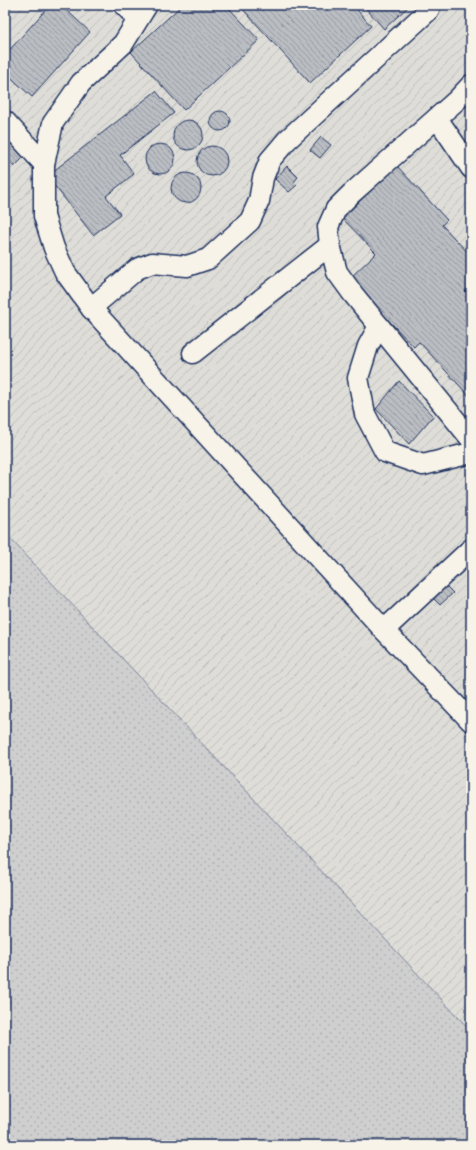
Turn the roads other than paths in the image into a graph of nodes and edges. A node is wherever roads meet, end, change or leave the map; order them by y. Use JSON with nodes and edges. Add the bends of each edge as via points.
{"nodes":[{"id":1,"x":124,"y":5,"type":"edge"},
{"id":2,"x":429,"y":10,"type":"dead end"},
{"id":3,"x":142,"y":12,"type":"edge"},
{"id":4,"x":471,"y":85,"type":"edge"},
{"id":5,"x":437,"y":118,"type":"junction"},
{"id":6,"x":5,"y":121,"type":"edge"},
{"id":7,"x":44,"y":164,"type":"junction"},
{"id":8,"x":471,"y":168,"type":"edge"},
{"id":9,"x":330,"y":245,"type":"junction"},
{"id":10,"x":90,"y":308,"type":"junction"},
{"id":11,"x":379,"y":326,"type":"junction"},
{"id":12,"x":193,"y":353,"type":"dead end"},
{"id":13,"x":471,"y":439,"type":"edge"},
{"id":14,"x":471,"y":453,"type":"edge"},
{"id":15,"x":471,"y":549,"type":"edge"},
{"id":16,"x":384,"y":630,"type":"junction"},
{"id":17,"x":471,"y":721,"type":"edge"}],
"edges":[{"from":1,"to":3,"type":"lane"},
{"from":2,"to":10,"type":"lane","via":[[287,140],[270,160],[263,178],[259,202],[250,221],[208,259],[187,266],[152,263],[137,269]]},
{"from":3,"to":7,"type":"lane","via":[[123,44],[80,83],[53,123]]},
{"from":4,"to":5,"type":"lane"},
{"from":5,"to":8,"type":"lane"},
{"from":5,"to":9,"type":"lane","via":[[336,209],[328,227]]},
{"from":6,"to":7,"type":"lane"},
{"from":7,"to":10,"type":"lane","via":[[44,216],[54,248],[65,272]]},
{"from":9,"to":11,"type":"lane","via":[[337,272]]},
{"from":9,"to":12,"type":"lane"},
{"from":10,"to":16,"type":"lane"},
{"from":11,"to":13,"type":"lane"},
{"from":11,"to":14,"type":"lane","via":[[368,346],[358,378],[365,414],[385,452],[423,465]]},
{"from":15,"to":16,"type":"lane"},
{"from":16,"to":17,"type":"lane"}]}
